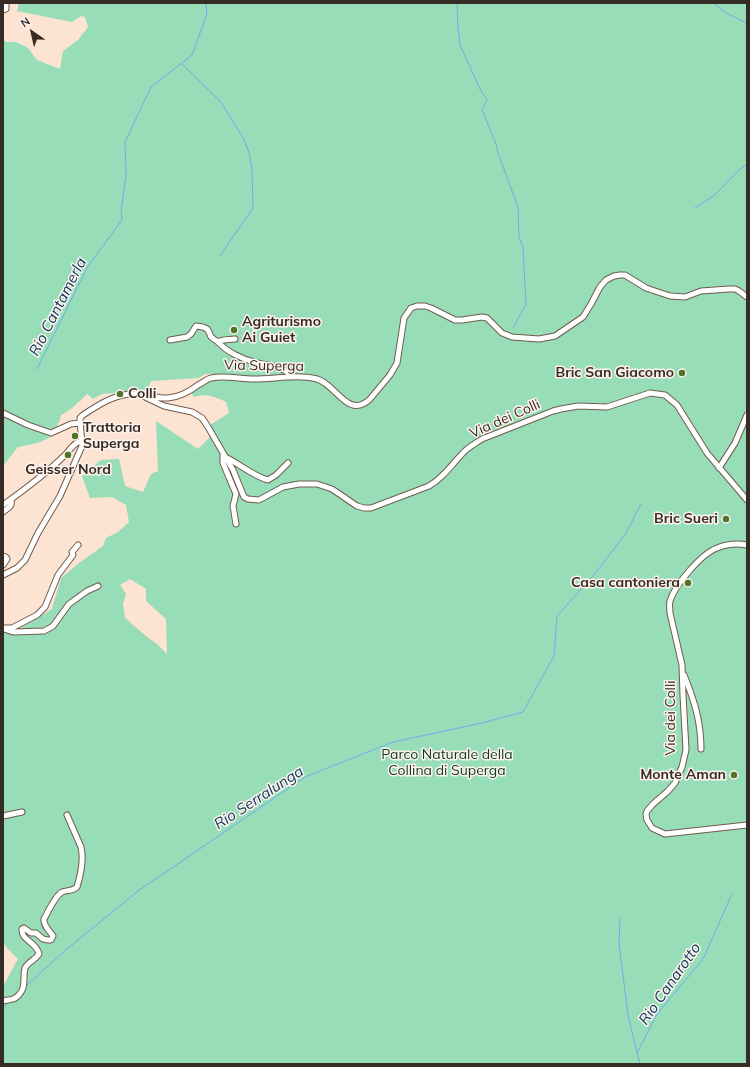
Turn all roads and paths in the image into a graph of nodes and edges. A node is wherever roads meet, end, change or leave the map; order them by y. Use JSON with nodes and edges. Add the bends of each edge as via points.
{"nodes":[{"id":1,"x":6,"y":3,"type":"edge"},
{"id":2,"x":3,"y":10,"type":"edge"},
{"id":3,"x":747,"y":297,"type":"edge"},
{"id":4,"x":235,"y":339,"type":"dead end"},
{"id":5,"x":170,"y":340,"type":"dead end"},
{"id":6,"x":218,"y":342,"type":"junction"},
{"id":7,"x":292,"y":377,"type":"junction"},
{"id":8,"x":140,"y":394,"type":"junction"},
{"id":9,"x":3,"y":413,"type":"edge"},
{"id":10,"x":747,"y":415,"type":"edge"},
{"id":11,"x":80,"y":423,"type":"junction"},
{"id":12,"x":81,"y":441,"type":"junction"},
{"id":13,"x":225,"y":456,"type":"junction"},
{"id":14,"x":288,"y":462,"type":"dead end"},
{"id":15,"x":719,"y":468,"type":"junction"},
{"id":16,"x":11,"y":500,"type":"junction"},
{"id":17,"x":747,"y":500,"type":"edge"},
{"id":18,"x":3,"y":505,"type":"edge"},
{"id":19,"x":3,"y":512,"type":"edge"},
{"id":20,"x":236,"y":524,"type":"dead end"},
{"id":21,"x":78,"y":545,"type":"dead end"},
{"id":22,"x":747,"y":545,"type":"edge"},
{"id":23,"x":3,"y":556,"type":"edge"},
{"id":24,"x":3,"y":565,"type":"edge"},
{"id":25,"x":3,"y":575,"type":"edge"},
{"id":26,"x":98,"y":586,"type":"dead end"},
{"id":27,"x":3,"y":628,"type":"edge"},
{"id":28,"x":683,"y":672,"type":"junction"},
{"id":29,"x":701,"y":749,"type":"dead end"},
{"id":30,"x":22,"y":812,"type":"dead end"},
{"id":31,"x":67,"y":815,"type":"dead end"},
{"id":32,"x":3,"y":816,"type":"edge"},
{"id":33,"x":747,"y":825,"type":"edge"},
{"id":34,"x":3,"y":1001,"type":"edge"}],
"edges":[{"from":1,"to":2,"type":"street","via":[[6,9]]},
{"from":3,"to":7,"type":"street","name":"Via Superga","via":[[735,289],[701,291],[685,297],[670,296],[646,288],[625,275],[614,276],[600,287],[582,317],[555,336],[539,339],[512,337],[502,333],[487,318],[456,320],[425,306],[417,306],[411,308],[404,318],[397,363],[366,403],[352,405],[319,380]]},
{"from":4,"to":6,"type":"street"},
{"from":5,"to":6,"type":"street","via":[[187,337],[196,326],[204,327]]},
{"from":6,"to":7,"type":"street","via":[[244,359],[278,367]]},
{"from":7,"to":8,"type":"street","name":"Via Superga","via":[[220,377],[207,380],[175,397]]},
{"from":8,"to":11,"type":"street","name":"Via Superga","via":[[104,401],[83,415]]},
{"from":8,"to":13,"type":"street","name":"Via dei Colli","via":[[164,406],[192,412],[202,418]]},
{"from":9,"to":11,"type":"street","via":[[51,433]]},
{"from":10,"to":15,"type":"street","via":[[735,443]]},
{"from":11,"to":12,"type":"street"},
{"from":12,"to":16,"type":"street"},
{"from":12,"to":25,"type":"street","via":[[82,446],[60,496],[25,560],[17,568]]},
{"from":13,"to":14,"type":"street","via":[[268,480]]},
{"from":13,"to":15,"type":"street","name":"Via dei Colli","via":[[241,492],[248,499],[259,500],[283,487],[317,484],[357,506],[371,508],[436,482],[465,451],[482,439],[553,411],[578,406],[607,407],[650,393],[665,395],[678,405],[706,452]]},
{"from":13,"to":20,"type":"street","name":"Via dei Colli","via":[[223,463],[236,494],[233,506]]},
{"from":15,"to":17,"type":"street","name":"Via dei Colli"},
{"from":16,"to":18,"type":"street"},
{"from":16,"to":19,"type":"street","via":[[11,506]]},
{"from":21,"to":27,"type":"street","via":[[72,552],[74,555],[58,575],[45,607],[37,615],[12,628]]},
{"from":22,"to":28,"type":"street","name":"Via dei Colli","via":[[734,544],[715,548],[703,556],[674,592],[670,611]]},
{"from":23,"to":24,"type":"street","via":[[7,559]]},
{"from":26,"to":27,"type":"street","via":[[72,602],[53,626],[44,630],[14,632]]},
{"from":28,"to":29,"type":"street","via":[[697,710]]},
{"from":28,"to":33,"type":"street","name":"Via dei Colli","via":[[686,750],[682,767],[668,791],[647,811],[647,820],[652,828],[665,834]]},
{"from":30,"to":32,"type":"street"},
{"from":31,"to":34,"type":"street","via":[[81,847],[83,859],[77,886],[58,896],[44,919],[45,926],[53,936],[51,940],[43,939],[26,928],[22,929],[23,936],[36,947],[39,954],[28,964],[23,988],[17,997]]}]}
